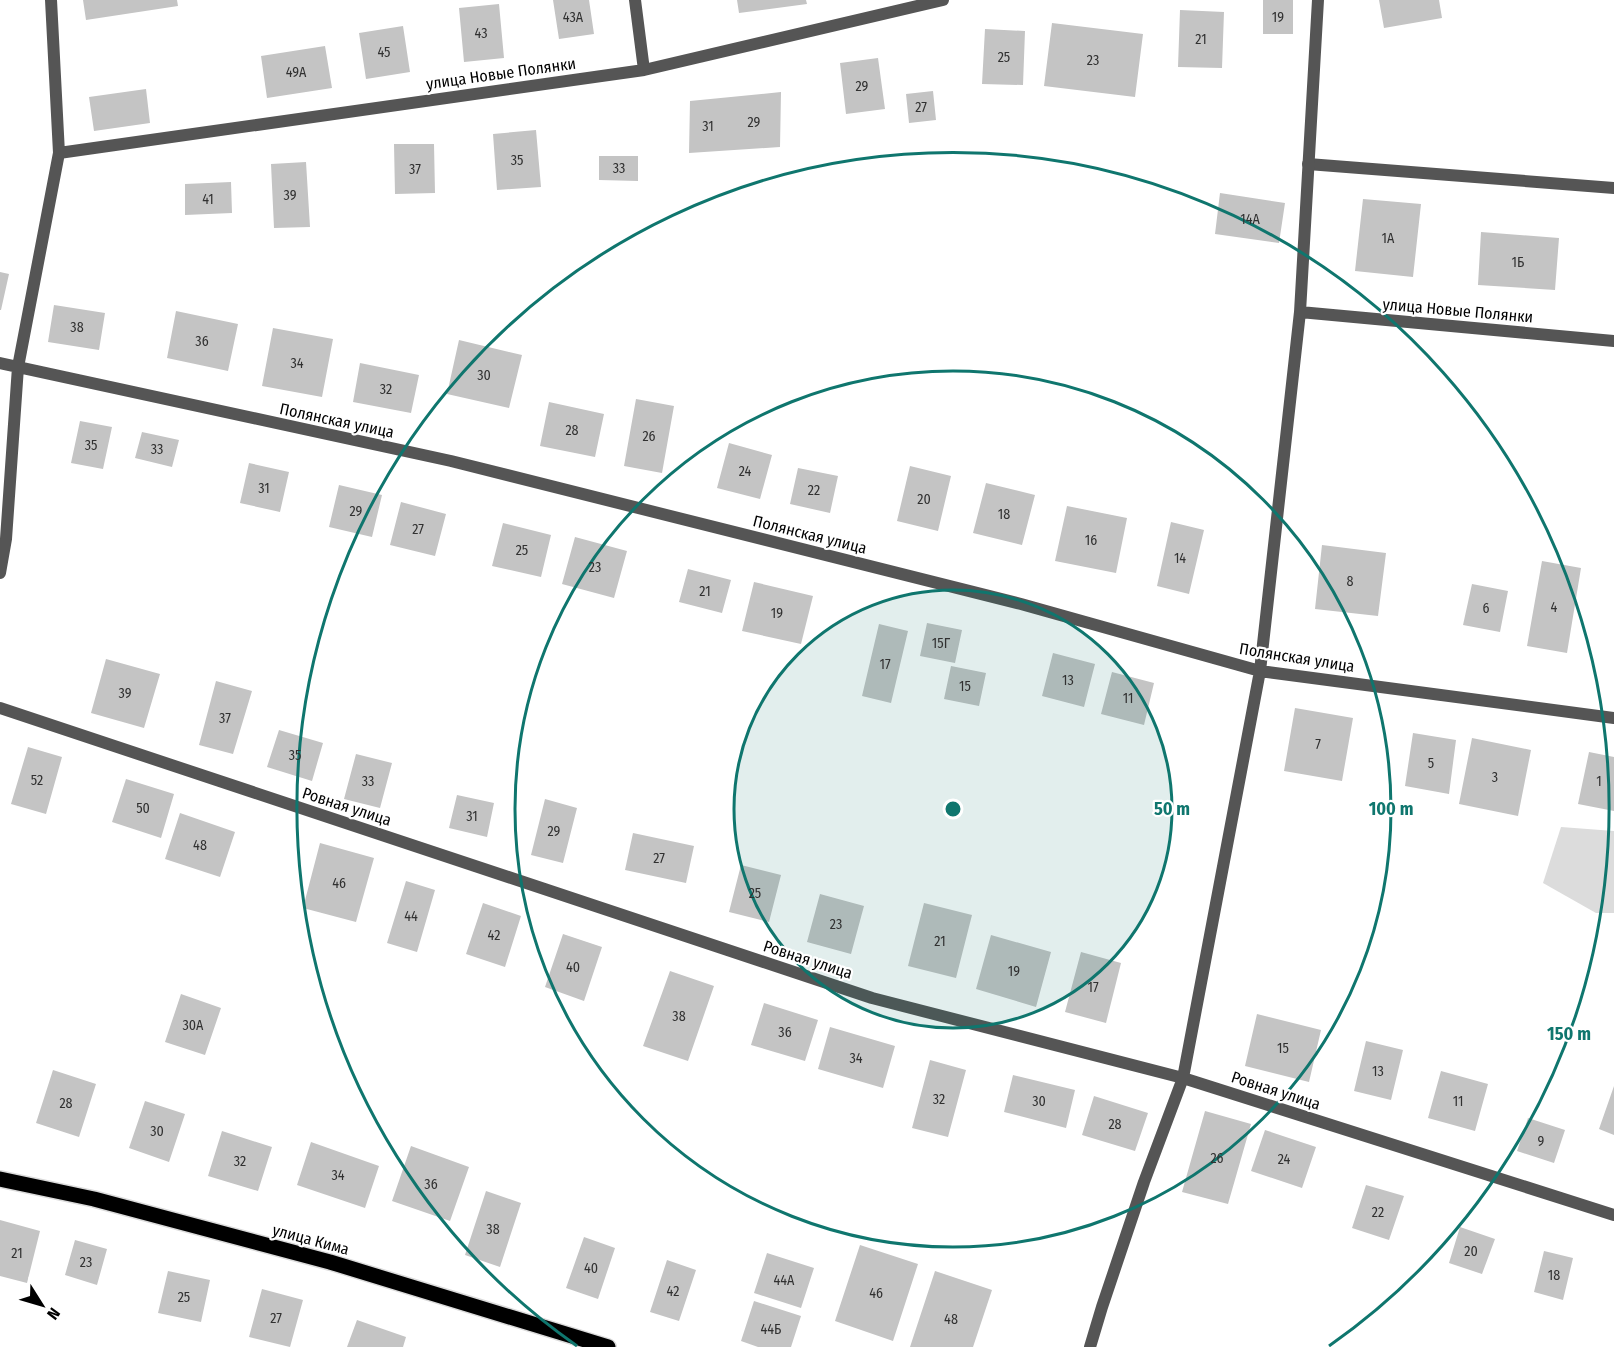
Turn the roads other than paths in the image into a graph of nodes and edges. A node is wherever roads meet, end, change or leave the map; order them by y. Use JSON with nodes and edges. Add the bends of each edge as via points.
{"nodes":[{"id":1,"x":51,"y":0,"type":"edge"},
{"id":2,"x":635,"y":0,"type":"edge"},
{"id":3,"x":943,"y":0,"type":"edge"},
{"id":4,"x":1318,"y":0,"type":"edge"},
{"id":5,"x":644,"y":70,"type":"junction"},
{"id":6,"x":59,"y":153,"type":"junction"},
{"id":7,"x":1308,"y":164,"type":"junction"},
{"id":8,"x":1614,"y":188,"type":"edge"},
{"id":9,"x":1300,"y":312,"type":"junction"},
{"id":10,"x":1614,"y":341,"type":"edge"},
{"id":11,"x":0,"y":363,"type":"edge"},
{"id":12,"x":18,"y":367,"type":"junction"},
{"id":13,"x":0,"y":573,"type":"edge"},
{"id":14,"x":1260,"y":671,"type":"junction"},
{"id":15,"x":0,"y":708,"type":"edge"},
{"id":16,"x":1614,"y":718,"type":"edge"},
{"id":17,"x":1183,"y":1078,"type":"junction"},
{"id":18,"x":0,"y":1179,"type":"edge"},
{"id":19,"x":1614,"y":1215,"type":"edge"},
{"id":20,"x":608,"y":1347,"type":"edge"},
{"id":21,"x":1090,"y":1347,"type":"edge"}],
"edges":[{"from":1,"to":6,"type":"street"},
{"from":2,"to":5,"type":"street"},
{"from":3,"to":5,"type":"street","name":"улица Новые Полянки"},
{"from":4,"to":7,"type":"street"},
{"from":5,"to":6,"type":"street","name":"улица Новые Полянки"},
{"from":6,"to":12,"type":"street"},
{"from":7,"to":8,"type":"street"},
{"from":7,"to":9,"type":"street"},
{"from":9,"to":10,"type":"street","name":"улица Новые Полянки"},
{"from":9,"to":14,"type":"street"},
{"from":11,"to":12,"type":"street","name":"Полянская улица"},
{"from":12,"to":13,"type":"street","via":[[6,539]]},
{"from":12,"to":14,"type":"street","name":"Полянская улица","via":[[451,461],[1021,604]]},
{"from":14,"to":16,"type":"street","name":"Полянская улица"},
{"from":14,"to":17,"type":"street"},
{"from":15,"to":17,"type":"street","name":"Ровная улица","via":[[872,998]]},
{"from":17,"to":19,"type":"street","name":"Ровная улица"},
{"from":17,"to":21,"type":"street"},
{"from":18,"to":20,"type":"main road","name":"улица Кима","via":[[94,1199],[330,1262]]}]}
